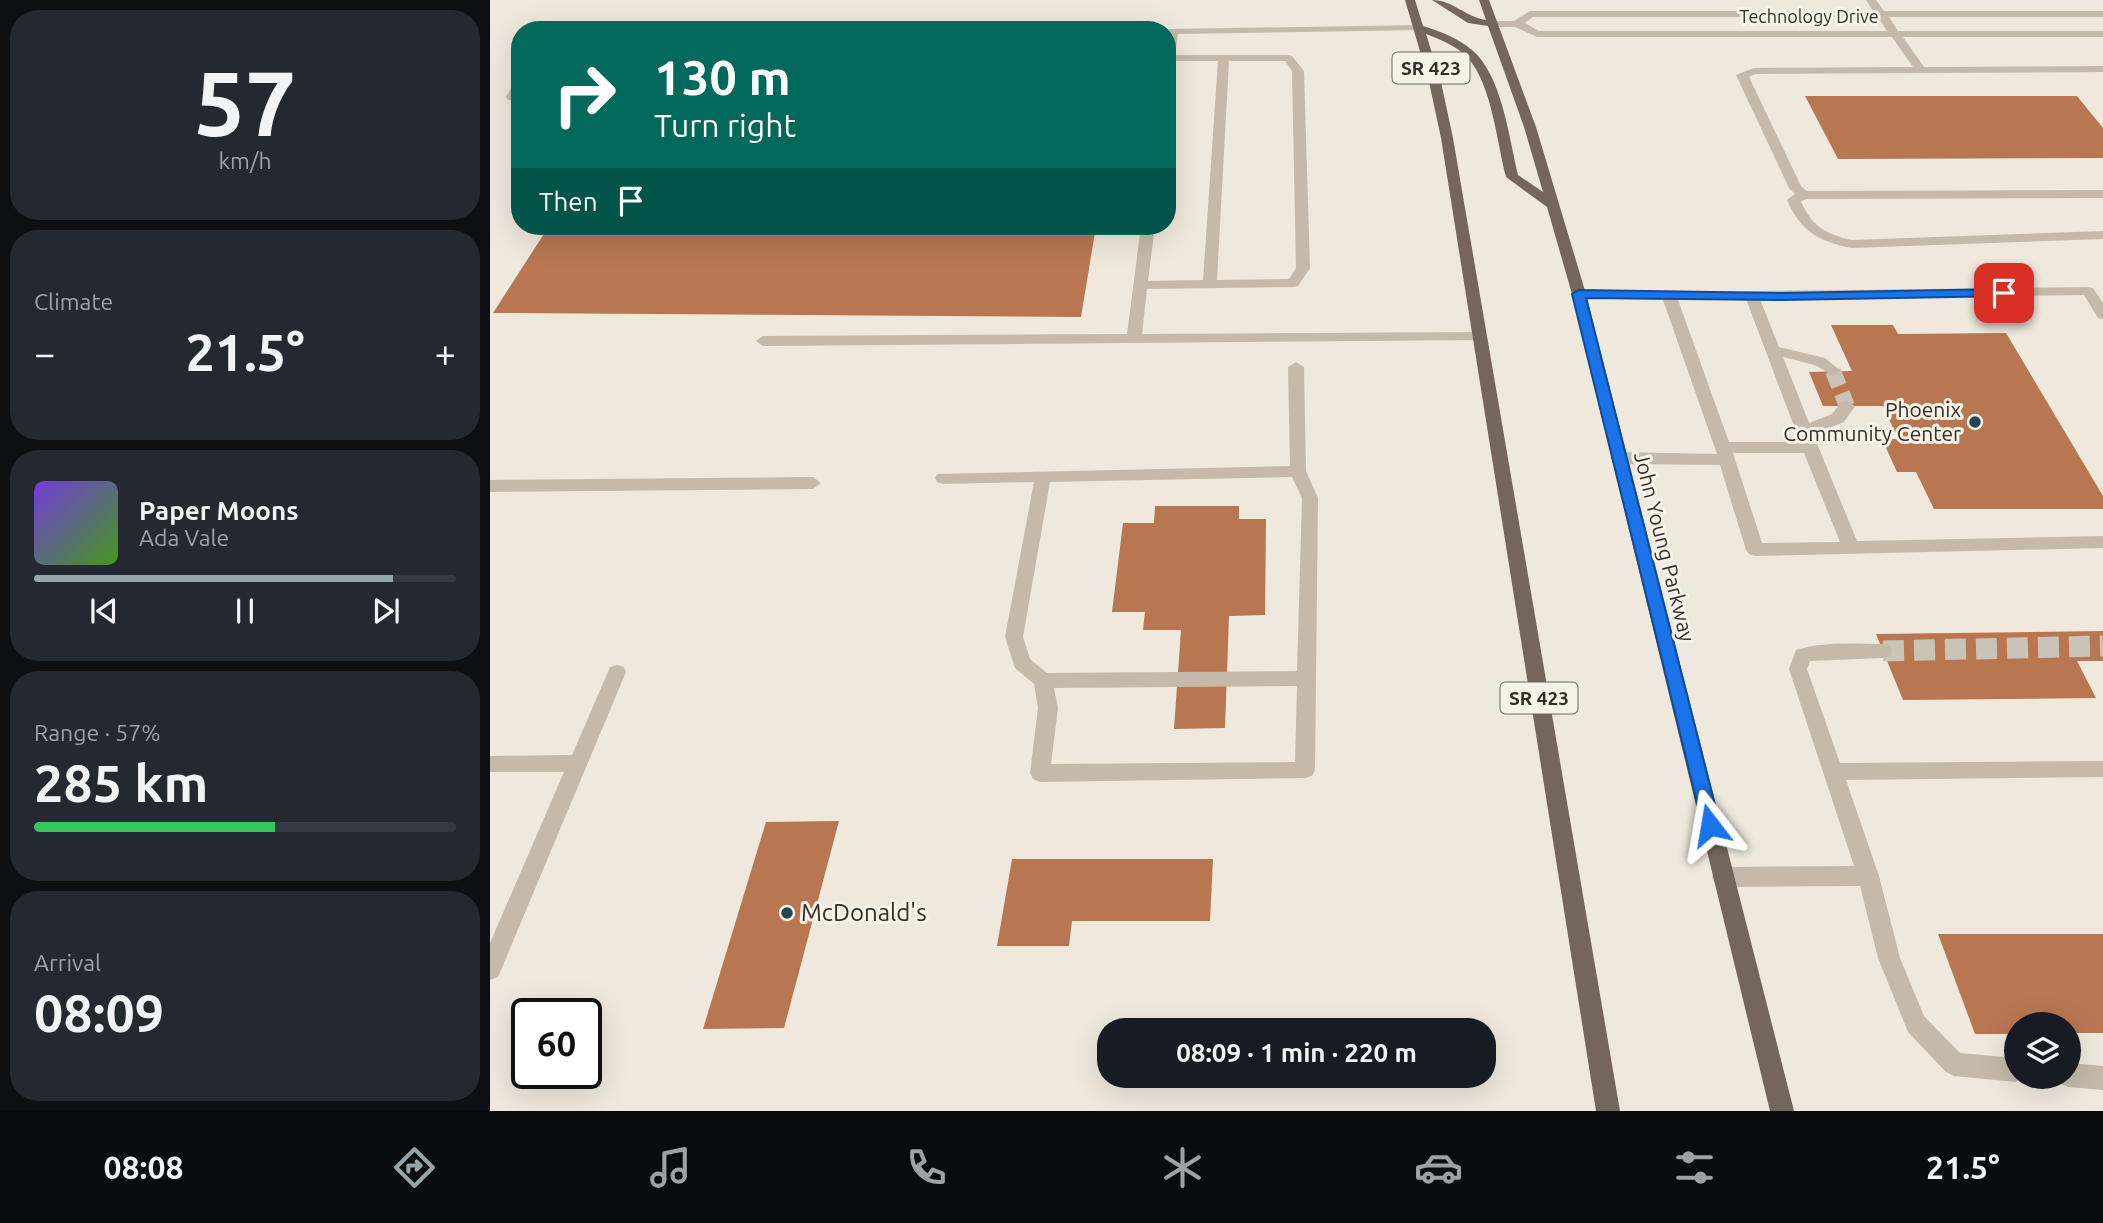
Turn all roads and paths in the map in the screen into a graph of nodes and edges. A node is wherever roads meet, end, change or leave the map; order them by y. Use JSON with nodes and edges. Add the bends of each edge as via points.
{"nodes":[{"id":1,"x":1410,"y":0,"type":"edge"},
{"id":2,"x":1437,"y":0,"type":"edge"},
{"id":3,"x":1484,"y":0,"type":"edge"},
{"id":4,"x":1871,"y":0,"type":"edge"},
{"id":5,"x":1879,"y":13,"type":"junction"},
{"id":6,"x":2103,"y":13,"type":"edge"},
{"id":7,"x":1517,"y":23,"type":"junction"},
{"id":8,"x":1494,"y":24,"type":"junction"},
{"id":9,"x":1420,"y":28,"type":"junction"},
{"id":10,"x":1176,"y":31,"type":"edge"},
{"id":11,"x":1895,"y":34,"type":"junction"},
{"id":12,"x":2103,"y":34,"type":"edge"},
{"id":13,"x":1176,"y":58,"type":"edge"},
{"id":14,"x":1224,"y":58,"type":"junction"},
{"id":15,"x":1920,"y":69,"type":"junction"},
{"id":16,"x":2103,"y":69,"type":"edge"},
{"id":17,"x":2103,"y":194,"type":"edge"},
{"id":18,"x":1804,"y":195,"type":"junction"},
{"id":19,"x":1555,"y":207,"type":"junction"},
{"id":20,"x":1147,"y":235,"type":"edge"},
{"id":21,"x":2103,"y":235,"type":"edge"},
{"id":22,"x":1210,"y":284,"type":"junction"},
{"id":23,"x":1140,"y":285,"type":"junction"},
{"id":24,"x":1579,"y":294,"type":"junction"},
{"id":25,"x":1669,"y":296,"type":"junction"},
{"id":26,"x":1752,"y":296,"type":"junction"},
{"id":27,"x":2103,"y":316,"type":"edge"},
{"id":28,"x":1480,"y":337,"type":"junction"},
{"id":29,"x":1133,"y":339,"type":"junction"},
{"id":30,"x":763,"y":341,"type":"dead end"},
{"id":31,"x":1773,"y":350,"type":"junction"},
{"id":32,"x":1296,"y":367,"type":"dead end"},
{"id":33,"x":1833,"y":371,"type":"tunnel mouth"},
{"id":34,"x":1847,"y":406,"type":"dead end"},
{"id":35,"x":1807,"y":439,"type":"junction"},
{"id":36,"x":1724,"y":454,"type":"junction"},
{"id":37,"x":1618,"y":458,"type":"junction"},
{"id":38,"x":1298,"y":471,"type":"junction"},
{"id":39,"x":1043,"y":476,"type":"junction"},
{"id":40,"x":943,"y":478,"type":"dead end"},
{"id":41,"x":813,"y":483,"type":"dead end"},
{"id":42,"x":490,"y":486,"type":"edge"},
{"id":43,"x":2103,"y":542,"type":"edge"},
{"id":44,"x":1851,"y":548,"type":"junction"},
{"id":45,"x":1883,"y":652,"type":"tunnel mouth"},
{"id":46,"x":617,"y":672,"type":"dead end"},
{"id":47,"x":1307,"y":678,"type":"junction"},
{"id":48,"x":1043,"y":681,"type":"junction"},
{"id":49,"x":579,"y":763,"type":"junction"},
{"id":50,"x":490,"y":764,"type":"edge"},
{"id":51,"x":2103,"y":769,"type":"edge"},
{"id":52,"x":1833,"y":772,"type":"junction"},
{"id":53,"x":1868,"y":876,"type":"junction"},
{"id":54,"x":1723,"y":877,"type":"junction"},
{"id":55,"x":490,"y":969,"type":"edge"},
{"id":56,"x":2004,"y":1069,"type":"edge"},
{"id":57,"x":2081,"y":1076,"type":"edge"},
{"id":58,"x":2103,"y":1078,"type":"edge"},
{"id":59,"x":1608,"y":1111,"type":"edge"},
{"id":60,"x":1782,"y":1111,"type":"edge"}],
"edges":[{"from":1,"to":9,"type":"main road","number":"SR 423"},
{"from":2,"to":8,"type":"main road","via":[[1472,21]]},
{"from":3,"to":8,"type":"main road","name":"John Young Parkway"},
{"from":4,"to":5,"type":"street"},
{"from":5,"to":6,"type":"street","name":"Technology Drive"},
{"from":5,"to":7,"type":"street","name":"Technology Drive","via":[[1608,8],[1530,14]]},
{"from":5,"to":11,"type":"street"},
{"from":7,"to":8,"type":"street","name":"Technology Drive"},
{"from":7,"to":11,"type":"street","name":"Technology Drive","via":[[1537,34]]},
{"from":8,"to":19,"type":"main road","name":"John Young Parkway"},
{"from":9,"to":10,"type":"street"},
{"from":9,"to":19,"type":"main road","via":[[1458,44],[1475,58],[1485,76],[1512,177]]},
{"from":9,"to":28,"type":"main road","number":"SR 423","via":[[1447,138]]},
{"from":11,"to":12,"type":"street","name":"Technology Drive"},
{"from":11,"to":15,"type":"street"},
{"from":13,"to":14,"type":"street"},
{"from":14,"to":22,"type":"street"},
{"from":14,"to":22,"type":"street","via":[[1288,58],[1298,71],[1303,268],[1293,283]]},
{"from":15,"to":16,"type":"street"},
{"from":15,"to":18,"type":"street","via":[[1754,71],[1741,75],[1795,188]]},
{"from":17,"to":18,"type":"street"},
{"from":18,"to":21,"type":"street","via":[[1794,200],[1802,222],[1826,238],[1851,244]]},
{"from":19,"to":24,"type":"main road","name":"John Young Parkway"},
{"from":20,"to":23,"type":"street"},
{"from":22,"to":23,"type":"street"},
{"from":23,"to":29,"type":"street"},
{"from":24,"to":25,"type":"street"},
{"from":24,"to":37,"type":"main road","name":"John Young Parkway"},
{"from":25,"to":26,"type":"street"},
{"from":25,"to":36,"type":"street"},
{"from":26,"to":27,"type":"street","via":[[2088,291]]},
{"from":26,"to":31,"type":"street"},
{"from":28,"to":29,"type":"street"},
{"from":28,"to":59,"type":"main road","number":"SR 423"},
{"from":29,"to":30,"type":"street"},
{"from":31,"to":33,"type":"street","via":[[1820,361]]},
{"from":31,"to":35,"type":"street"},
{"from":32,"to":38,"type":"street"},
{"from":34,"to":35,"type":"street","via":[[1838,418]]},
{"from":35,"to":36,"type":"street"},
{"from":35,"to":44,"type":"street"},
{"from":36,"to":37,"type":"street"},
{"from":36,"to":44,"type":"street","via":[[1755,550]]},
{"from":37,"to":54,"type":"main road","name":"John Young Parkway"},
{"from":38,"to":39,"type":"street"},
{"from":38,"to":47,"type":"street","via":[[1310,498]]},
{"from":39,"to":40,"type":"street"},
{"from":39,"to":48,"type":"street","via":[[1014,637],[1022,663]]},
{"from":41,"to":42,"type":"street"},
{"from":43,"to":44,"type":"street"},
{"from":45,"to":52,"type":"street","via":[[1803,655],[1798,668]]},
{"from":46,"to":49,"type":"street"},
{"from":47,"to":48,"type":"street"},
{"from":47,"to":48,"type":"street","via":[[1304,770],[1040,773],[1048,708]]},
{"from":49,"to":50,"type":"street"},
{"from":49,"to":55,"type":"street"},
{"from":51,"to":52,"type":"street"},
{"from":52,"to":53,"type":"street"},
{"from":53,"to":54,"type":"street"},
{"from":53,"to":56,"type":"street","via":[[1889,958],[1916,1024],[1954,1064]]},
{"from":54,"to":60,"type":"main road","name":"John Young Parkway"},
{"from":57,"to":58,"type":"street"}]}
